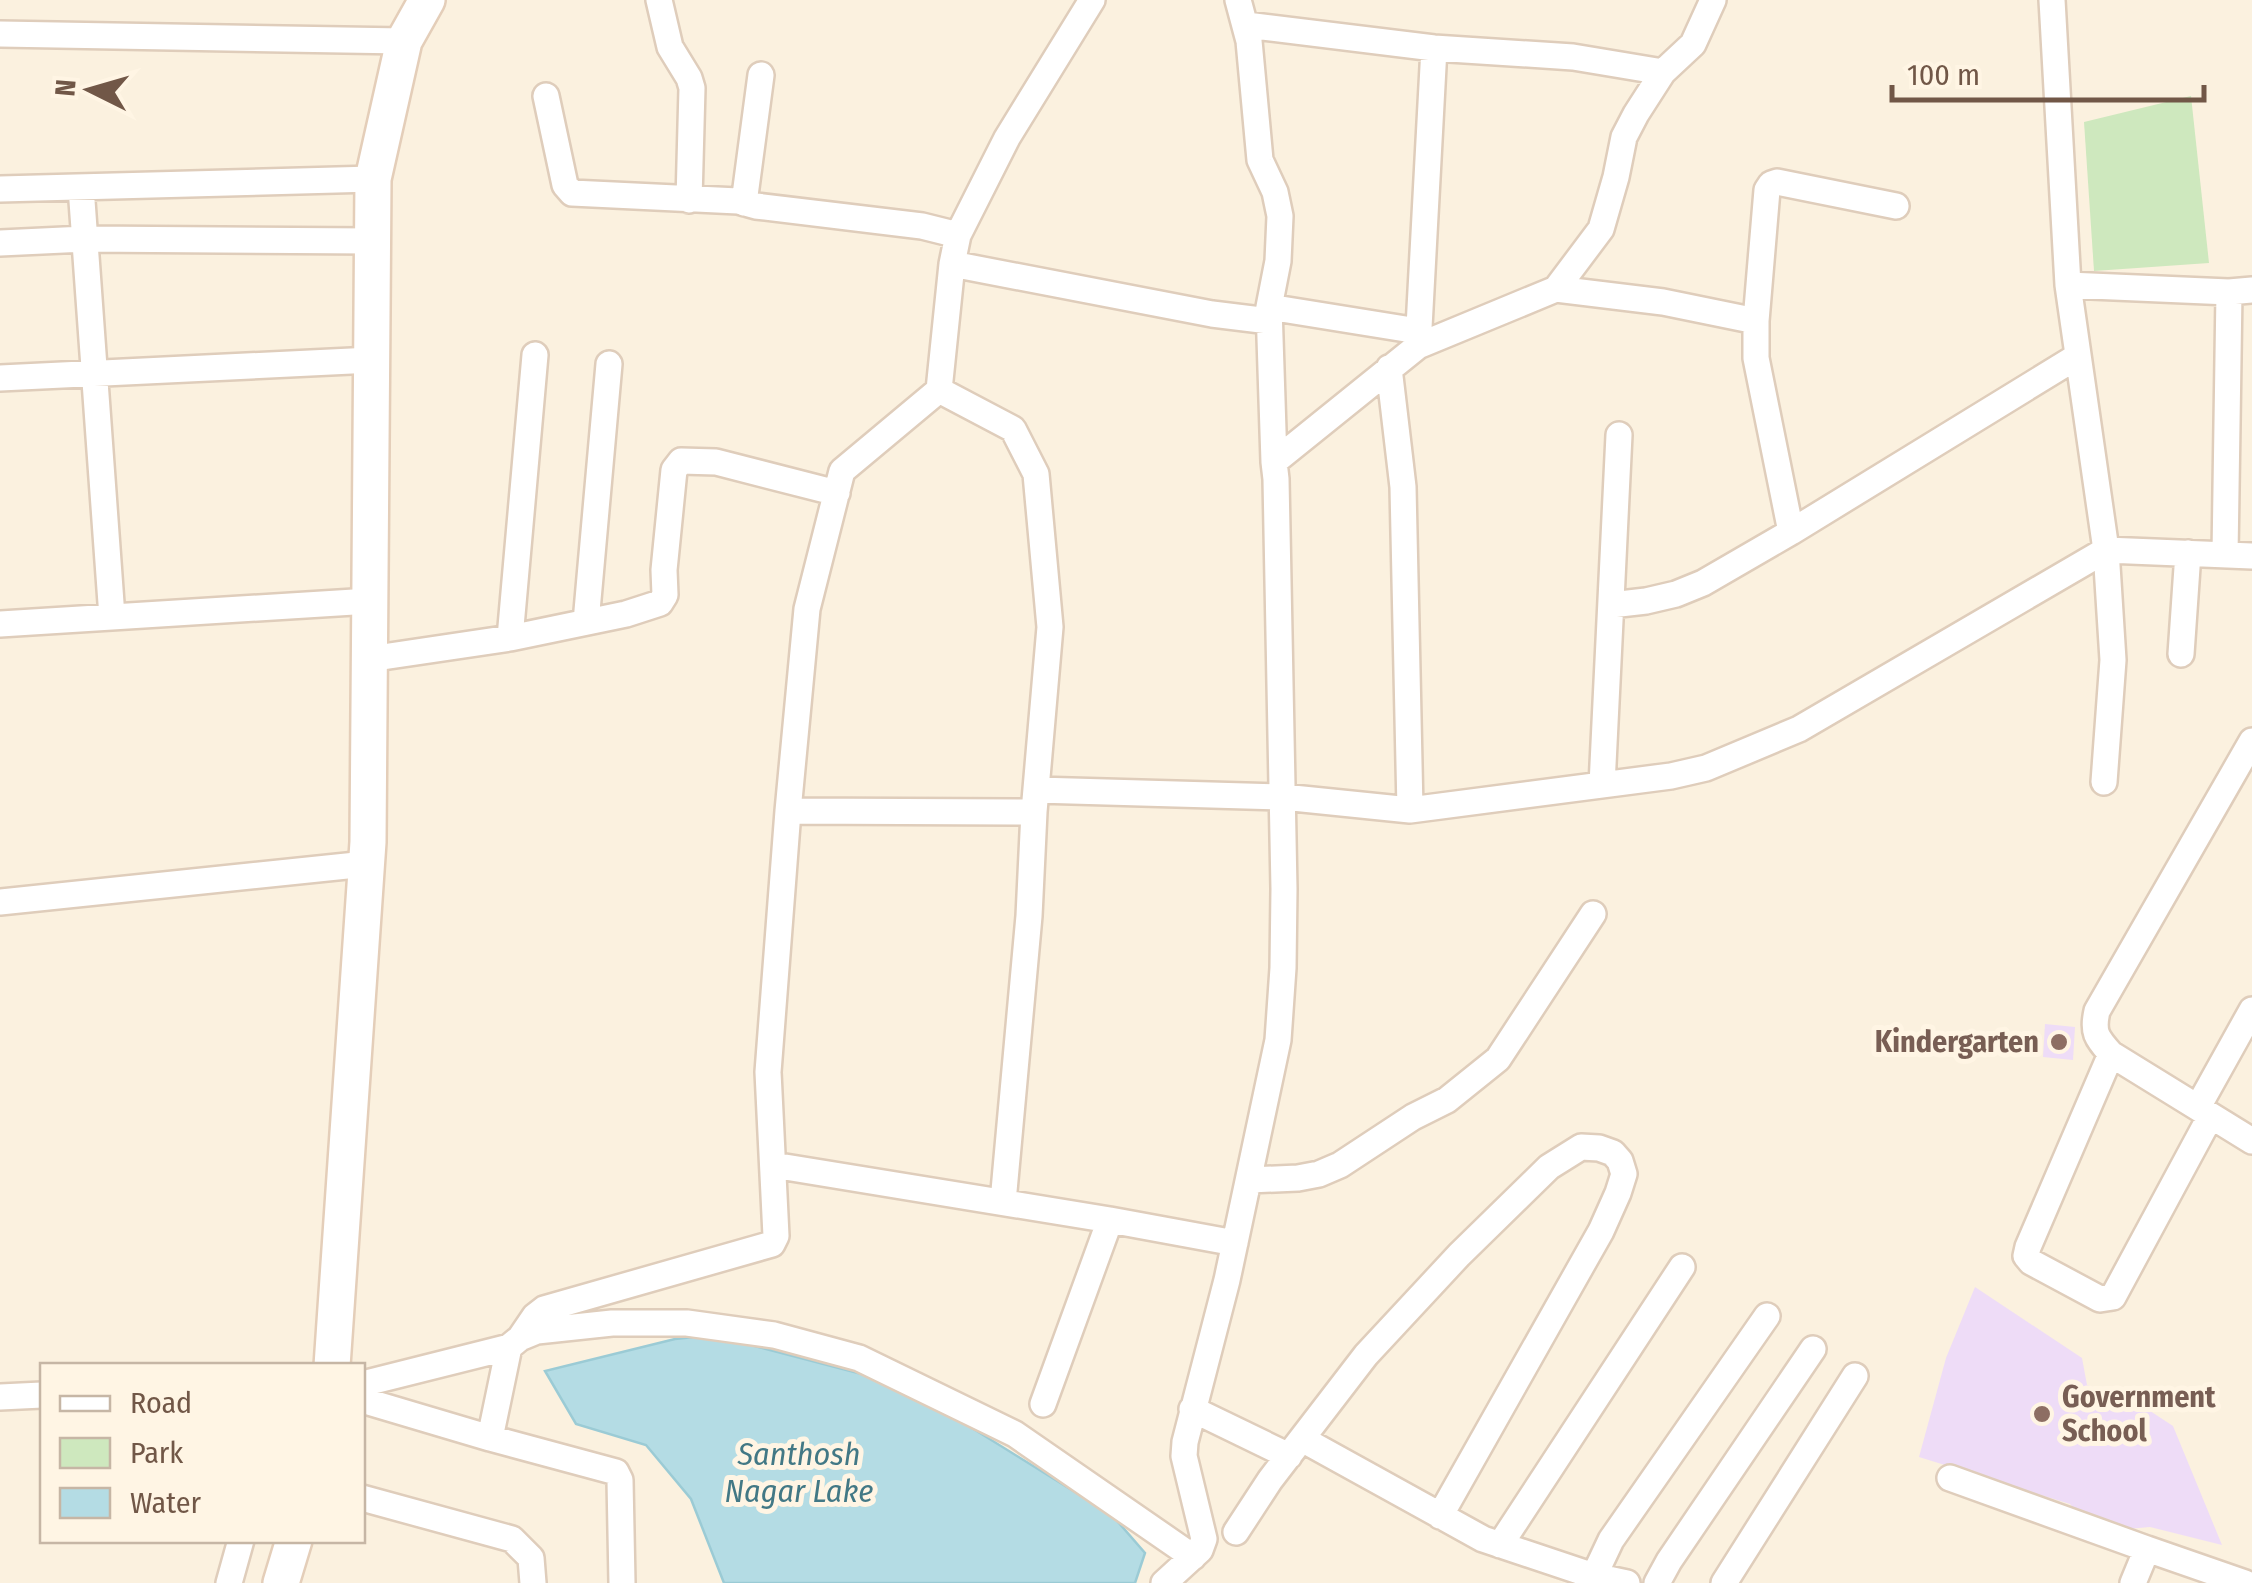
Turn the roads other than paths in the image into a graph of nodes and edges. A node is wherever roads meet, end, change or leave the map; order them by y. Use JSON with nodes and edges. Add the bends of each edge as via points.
{"nodes":[{"id":1,"x":427,"y":0,"type":"edge"},
{"id":2,"x":660,"y":0,"type":"edge"},
{"id":3,"x":1092,"y":0,"type":"edge"},
{"id":4,"x":1714,"y":0,"type":"edge"},
{"id":5,"x":2052,"y":0,"type":"edge"},
{"id":6,"x":1242,"y":12,"type":"edge"},
{"id":7,"x":0,"y":34,"type":"edge"},
{"id":8,"x":404,"y":40,"type":"junction"},
{"id":9,"x":1434,"y":48,"type":"junction"},
{"id":10,"x":1662,"y":72,"type":"junction"},
{"id":11,"x":761,"y":75,"type":"dead end"},
{"id":12,"x":546,"y":96,"type":"dead end"},
{"id":13,"x":373,"y":179,"type":"junction"},
{"id":14,"x":82,"y":187,"type":"junction"},
{"id":15,"x":0,"y":190,"type":"edge"},
{"id":16,"x":689,"y":200,"type":"junction"},
{"id":17,"x":744,"y":202,"type":"junction"},
{"id":18,"x":1896,"y":206,"type":"dead end"},
{"id":19,"x":958,"y":236,"type":"junction"},
{"id":20,"x":85,"y":239,"type":"junction"},
{"id":21,"x":373,"y":240,"type":"junction"},
{"id":22,"x":0,"y":243,"type":"edge"},
{"id":23,"x":952,"y":264,"type":"junction"},
{"id":24,"x":2068,"y":285,"type":"junction"},
{"id":25,"x":1556,"y":289,"type":"junction"},
{"id":26,"x":2241,"y":291,"type":"edge"},
{"id":27,"x":1269,"y":314,"type":"junction"},
{"id":28,"x":1756,"y":321,"type":"junction"},
{"id":29,"x":1418,"y":339,"type":"junction"},
{"id":30,"x":535,"y":355,"type":"dead end"},
{"id":31,"x":2078,"y":356,"type":"junction"},
{"id":32,"x":372,"y":360,"type":"junction"},
{"id":33,"x":609,"y":364,"type":"dead end"},
{"id":34,"x":1388,"y":368,"type":"junction"},
{"id":35,"x":93,"y":372,"type":"junction"},
{"id":36,"x":0,"y":378,"type":"edge"},
{"id":37,"x":939,"y":390,"type":"junction"},
{"id":38,"x":2240,"y":424,"type":"edge"},
{"id":39,"x":1619,"y":435,"type":"dead end"},
{"id":40,"x":1274,"y":462,"type":"junction"},
{"id":41,"x":837,"y":493,"type":"junction"},
{"id":42,"x":1791,"y":532,"type":"junction"},
{"id":43,"x":2106,"y":550,"type":"junction"},
{"id":44,"x":2225,"y":555,"type":"junction"},
{"id":45,"x":2252,"y":556,"type":"edge"},
{"id":46,"x":2187,"y":559,"type":"junction"},
{"id":47,"x":2252,"y":570,"type":"edge"},
{"id":48,"x":370,"y":601,"type":"junction"},
{"id":49,"x":1612,"y":606,"type":"junction"},
{"id":50,"x":112,"y":617,"type":"junction"},
{"id":51,"x":586,"y":622,"type":"junction"},
{"id":52,"x":0,"y":624,"type":"edge"},
{"id":53,"x":510,"y":638,"type":"junction"},
{"id":54,"x":2181,"y":654,"type":"dead end"},
{"id":55,"x":369,"y":659,"type":"junction"},
{"id":56,"x":2252,"y":741,"type":"edge"},
{"id":57,"x":2104,"y":782,"type":"dead end"},
{"id":58,"x":1602,"y":785,"type":"junction"},
{"id":59,"x":1282,"y":797,"type":"junction"},
{"id":60,"x":1035,"y":801,"type":"junction"},
{"id":61,"x":1410,"y":810,"type":"junction"},
{"id":62,"x":788,"y":811,"type":"junction"},
{"id":63,"x":366,"y":864,"type":"junction"},
{"id":64,"x":0,"y":902,"type":"edge"},
{"id":65,"x":1593,"y":914,"type":"dead end"},
{"id":66,"x":2252,"y":1010,"type":"edge"},
{"id":67,"x":2111,"y":1054,"type":"junction"},
{"id":68,"x":2204,"y":1112,"type":"junction"},
{"id":69,"x":2252,"y":1141,"type":"edge"},
{"id":70,"x":772,"y":1165,"type":"junction"},
{"id":71,"x":1249,"y":1180,"type":"junction"},
{"id":72,"x":1003,"y":1202,"type":"junction"},
{"id":73,"x":1110,"y":1220,"type":"junction"},
{"id":74,"x":1235,"y":1243,"type":"junction"},
{"id":75,"x":1682,"y":1267,"type":"dead end"},
{"id":76,"x":1767,"y":1316,"type":"dead end"},
{"id":77,"x":515,"y":1342,"type":"junction"},
{"id":78,"x":1813,"y":1349,"type":"dead end"},
{"id":79,"x":332,"y":1363,"type":"edge"},
{"id":80,"x":1855,"y":1376,"type":"dead end"},
{"id":81,"x":365,"y":1383,"type":"edge"},
{"id":82,"x":40,"y":1396,"type":"edge"},
{"id":83,"x":0,"y":1397,"type":"edge"},
{"id":84,"x":365,"y":1401,"type":"edge"},
{"id":85,"x":1043,"y":1404,"type":"dead end"},
{"id":86,"x":1192,"y":1409,"type":"junction"},
{"id":87,"x":490,"y":1438,"type":"junction"},
{"id":88,"x":1296,"y":1448,"type":"junction"},
{"id":89,"x":1950,"y":1478,"type":"dead end"},
{"id":90,"x":365,"y":1499,"type":"edge"},
{"id":91,"x":1440,"y":1516,"type":"junction"},
{"id":92,"x":1236,"y":1532,"type":"dead end"},
{"id":93,"x":239,"y":1543,"type":"edge"},
{"id":94,"x":293,"y":1543,"type":"edge"},
{"id":95,"x":1500,"y":1545,"type":"junction"},
{"id":96,"x":2147,"y":1549,"type":"junction"},
{"id":97,"x":1193,"y":1557,"type":"junction"},
{"id":98,"x":2245,"y":1574,"type":"edge"},
{"id":99,"x":1594,"y":1576,"type":"junction"},
{"id":100,"x":229,"y":1583,"type":"edge"},
{"id":101,"x":281,"y":1583,"type":"edge"},
{"id":102,"x":534,"y":1583,"type":"edge"},
{"id":103,"x":622,"y":1583,"type":"edge"},
{"id":104,"x":1164,"y":1583,"type":"edge"},
{"id":105,"x":1627,"y":1583,"type":"edge"},
{"id":106,"x":1657,"y":1583,"type":"edge"},
{"id":107,"x":1724,"y":1583,"type":"edge"},
{"id":108,"x":2133,"y":1583,"type":"edge"}],
"edges":[{"from":1,"to":8,"type":"street"},
{"from":2,"to":16,"type":"street","via":[[670,47],[692,88]]},
{"from":3,"to":19,"type":"street","via":[[1007,138]]},
{"from":4,"to":10,"type":"street","via":[[1693,44]]},
{"from":5,"to":24,"type":"street"},
{"from":6,"to":9,"type":"street"},
{"from":6,"to":27,"type":"street","via":[[1260,160],[1280,216]]},
{"from":7,"to":8,"type":"street"},
{"from":8,"to":13,"type":"street"},
{"from":9,"to":10,"type":"street","via":[[1573,57]]},
{"from":9,"to":29,"type":"street"},
{"from":10,"to":25,"type":"street","via":[[1624,137],[1601,229]]},
{"from":11,"to":17,"type":"street"},
{"from":12,"to":16,"type":"street","via":[[569,191]]},
{"from":13,"to":14,"type":"street"},
{"from":13,"to":21,"type":"street"},
{"from":14,"to":15,"type":"street"},
{"from":14,"to":20,"type":"street"},
{"from":16,"to":17,"type":"street"},
{"from":17,"to":19,"type":"street"},
{"from":18,"to":28,"type":"street","via":[[1771,184]]},
{"from":19,"to":23,"type":"street"},
{"from":20,"to":21,"type":"street"},
{"from":20,"to":22,"type":"street"},
{"from":20,"to":35,"type":"street"},
{"from":21,"to":32,"type":"street"},
{"from":23,"to":27,"type":"street","via":[[1212,314]]},
{"from":23,"to":37,"type":"street"},
{"from":24,"to":26,"type":"street"},
{"from":24,"to":31,"type":"street"},
{"from":25,"to":28,"type":"street"},
{"from":25,"to":29,"type":"street"},
{"from":26,"to":38,"type":"street"},
{"from":27,"to":29,"type":"street"},
{"from":27,"to":40,"type":"street"},
{"from":28,"to":42,"type":"street","via":[[1756,358]]},
{"from":29,"to":34,"type":"street"},
{"from":30,"to":53,"type":"street"},
{"from":31,"to":42,"type":"street"},
{"from":31,"to":43,"type":"street"},
{"from":32,"to":35,"type":"street"},
{"from":32,"to":48,"type":"street"},
{"from":33,"to":51,"type":"street"},
{"from":34,"to":40,"type":"street"},
{"from":34,"to":61,"type":"street","via":[[1404,487]]},
{"from":35,"to":36,"type":"street"},
{"from":35,"to":50,"type":"street"},
{"from":37,"to":41,"type":"street","via":[[842,471]]},
{"from":37,"to":60,"type":"street","via":[[1013,429],[1036,474],[1050,626]]},
{"from":38,"to":44,"type":"street"},
{"from":39,"to":49,"type":"street"},
{"from":40,"to":59,"type":"street"},
{"from":41,"to":51,"type":"street","via":[[716,462],[681,460],[672,484],[663,600]]},
{"from":41,"to":62,"type":"street","via":[[807,609]]},
{"from":42,"to":49,"type":"street","via":[[1676,594]]},
{"from":43,"to":46,"type":"street"},
{"from":43,"to":57,"type":"street","via":[[2112,660]]},
{"from":43,"to":58,"type":"street","via":[[1799,729],[1706,768]]},
{"from":44,"to":45,"type":"street"},
{"from":44,"to":46,"type":"street"},
{"from":46,"to":47,"type":"street"},
{"from":46,"to":54,"type":"street"},
{"from":48,"to":50,"type":"street"},
{"from":48,"to":55,"type":"street"},
{"from":49,"to":58,"type":"street"},
{"from":50,"to":52,"type":"street"},
{"from":51,"to":53,"type":"street"},
{"from":53,"to":55,"type":"street"},
{"from":55,"to":63,"type":"street"},
{"from":56,"to":67,"type":"street","via":[[2097,1011],[2093,1027]]},
{"from":58,"to":61,"type":"street"},
{"from":59,"to":60,"type":"street"},
{"from":59,"to":61,"type":"street"},
{"from":59,"to":71,"type":"street","via":[[1278,1040]]},
{"from":60,"to":62,"type":"street"},
{"from":60,"to":72,"type":"street"},
{"from":62,"to":70,"type":"street","via":[[768,1072]]},
{"from":63,"to":64,"type":"street"},
{"from":63,"to":79,"type":"street"},
{"from":65,"to":71,"type":"street","via":[[1498,1058],[1447,1100],[1320,1174]]},
{"from":66,"to":68,"type":"street"},
{"from":67,"to":68,"type":"street"},
{"from":67,"to":68,"type":"street","via":[[2028,1247],[2030,1262],[2100,1299],[2112,1297]]},
{"from":68,"to":69,"type":"street"},
{"from":70,"to":72,"type":"street"},
{"from":70,"to":77,"type":"street","via":[[772,1244],[544,1310]]},
{"from":71,"to":74,"type":"street"},
{"from":72,"to":73,"type":"street"},
{"from":73,"to":74,"type":"street"},
{"from":73,"to":85,"type":"street"},
{"from":74,"to":86,"type":"street"},
{"from":75,"to":95,"type":"street"},
{"from":76,"to":99,"type":"street","via":[[1611,1540]]},
{"from":77,"to":81,"type":"street"},
{"from":77,"to":87,"type":"street"},
{"from":77,"to":97,"type":"street","via":[[537,1331],[687,1323],[774,1335],[859,1358],[1015,1434]]},
{"from":78,"to":106,"type":"street"},
{"from":80,"to":107,"type":"street"},
{"from":82,"to":83,"type":"street"},
{"from":84,"to":87,"type":"street"},
{"from":86,"to":88,"type":"street"},
{"from":86,"to":97,"type":"street","via":[[1184,1456],[1204,1539]]},
{"from":87,"to":103,"type":"street","via":[[616,1472]]},
{"from":88,"to":91,"type":"street"},
{"from":88,"to":91,"type":"street","via":[[1366,1355],[1549,1168],[1582,1147],[1613,1153],[1624,1174],[1601,1232]]},
{"from":88,"to":92,"type":"street"},
{"from":89,"to":96,"type":"street"},
{"from":90,"to":102,"type":"street","via":[[512,1540],[531,1558]]},
{"from":91,"to":95,"type":"street"},
{"from":93,"to":100,"type":"street"},
{"from":94,"to":101,"type":"street"},
{"from":95,"to":99,"type":"street"},
{"from":96,"to":98,"type":"street"},
{"from":96,"to":108,"type":"street"},
{"from":97,"to":104,"type":"street"},
{"from":99,"to":105,"type":"street"}]}
